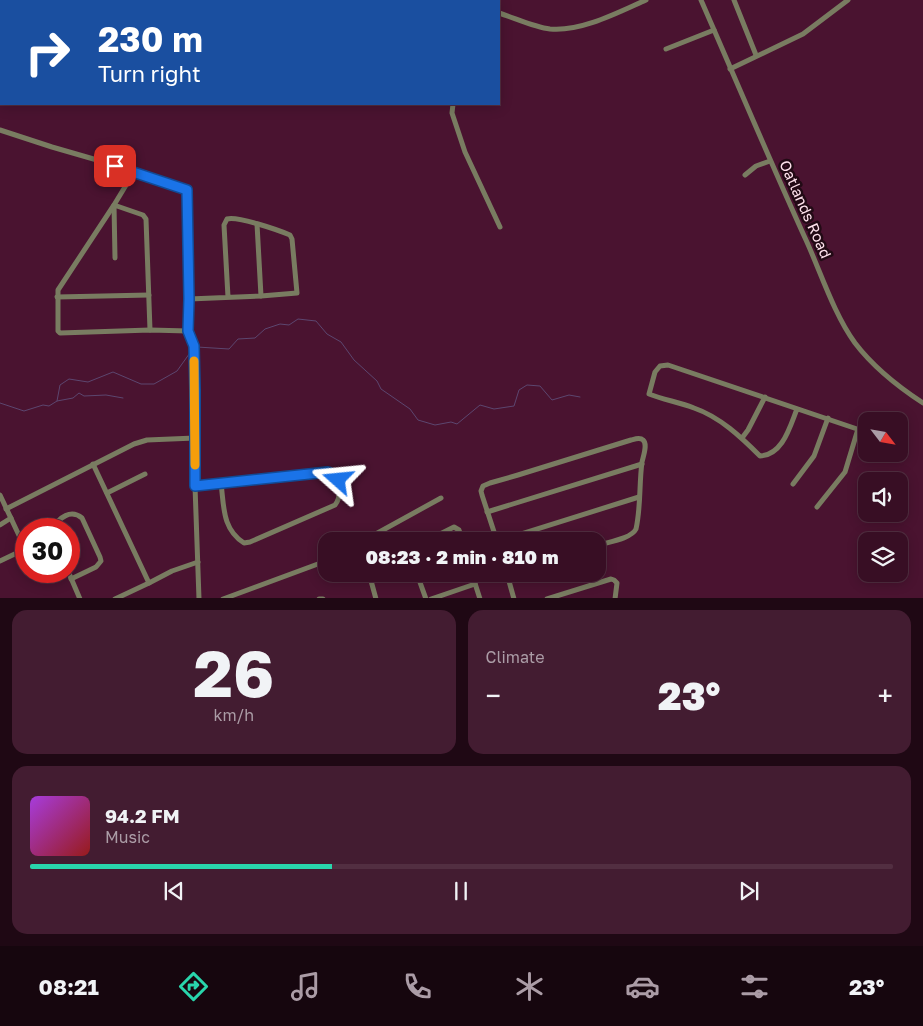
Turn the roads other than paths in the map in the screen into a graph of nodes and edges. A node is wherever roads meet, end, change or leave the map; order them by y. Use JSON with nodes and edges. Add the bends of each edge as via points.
{"nodes":[{"id":1,"x":646,"y":0,"type":"edge"},
{"id":2,"x":701,"y":0,"type":"edge"},
{"id":3,"x":734,"y":0,"type":"edge"},
{"id":4,"x":848,"y":0,"type":"edge"},
{"id":5,"x":500,"y":13,"type":"edge"},
{"id":6,"x":714,"y":30,"type":"junction"},
{"id":7,"x":666,"y":49,"type":"dead end"},
{"id":8,"x":756,"y":55,"type":"junction"},
{"id":9,"x":730,"y":69,"type":"junction"},
{"id":10,"x":453,"y":105,"type":"edge"},
{"id":11,"x":0,"y":130,"type":"edge"},
{"id":12,"x":770,"y":160,"type":"junction"},
{"id":13,"x":134,"y":172,"type":"junction"},
{"id":14,"x":745,"y":175,"type":"dead end"},
{"id":15,"x":114,"y":205,"type":"junction"},
{"id":16,"x":257,"y":224,"type":"junction"},
{"id":17,"x":500,"y":227,"type":"dead end"},
{"id":18,"x":115,"y":258,"type":"dead end"},
{"id":19,"x":149,"y":295,"type":"junction"},
{"id":20,"x":261,"y":296,"type":"junction"},
{"id":21,"x":57,"y":297,"type":"junction"},
{"id":22,"x":228,"y":297,"type":"junction"},
{"id":23,"x":189,"y":299,"type":"junction"},
{"id":24,"x":150,"y":330,"type":"junction"},
{"id":25,"x":188,"y":331,"type":"junction"},
{"id":26,"x":765,"y":397,"type":"junction"},
{"id":27,"x":923,"y":403,"type":"edge"},
{"id":28,"x":798,"y":409,"type":"junction"},
{"id":29,"x":828,"y":418,"type":"junction"},
{"id":30,"x":858,"y":429,"type":"joint"},
{"id":31,"x":195,"y":438,"type":"junction"},
{"id":32,"x":742,"y":438,"type":"junction"},
{"id":33,"x":93,"y":464,"type":"junction"},
{"id":34,"x":642,"y":464,"type":"junction"},
{"id":35,"x":144,"y":474,"type":"dead end"},
{"id":36,"x":221,"y":483,"type":"junction"},
{"id":37,"x":793,"y":484,"type":"dead end"},
{"id":38,"x":195,"y":486,"type":"junction"},
{"id":39,"x":107,"y":493,"type":"junction"},
{"id":40,"x":0,"y":495,"type":"edge"},
{"id":41,"x":639,"y":497,"type":"junction"},
{"id":42,"x":441,"y":498,"type":"dead end"},
{"id":43,"x":817,"y":507,"type":"dead end"},
{"id":44,"x":6,"y":509,"type":"junction"},
{"id":45,"x":487,"y":512,"type":"junction"},
{"id":46,"x":11,"y":518,"type":"junction"},
{"id":47,"x":62,"y":518,"type":"edge"},
{"id":48,"x":0,"y":525,"type":"edge"},
{"id":49,"x":379,"y":532,"type":"edge"},
{"id":50,"x":444,"y":532,"type":"edge"},
{"id":51,"x":461,"y":532,"type":"edge"},
{"id":52,"x":495,"y":532,"type":"edge"},
{"id":53,"x":527,"y":532,"type":"edge"},
{"id":54,"x":606,"y":543,"type":"edge"},
{"id":55,"x":0,"y":561,"type":"edge"},
{"id":56,"x":198,"y":562,"type":"junction"},
{"id":57,"x":318,"y":564,"type":"edge"},
{"id":58,"x":80,"y":575,"type":"edge"},
{"id":59,"x":371,"y":582,"type":"edge"},
{"id":60,"x":420,"y":582,"type":"edge"},
{"id":61,"x":509,"y":582,"type":"edge"},
{"id":62,"x":73,"y":583,"type":"edge"},
{"id":63,"x":149,"y":584,"type":"junction"},
{"id":64,"x":475,"y":584,"type":"joint"},
{"id":65,"x":80,"y":598,"type":"edge"},
{"id":66,"x":115,"y":598,"type":"edge"},
{"id":67,"x":199,"y":598,"type":"edge"},
{"id":68,"x":223,"y":598,"type":"edge"},
{"id":69,"x":376,"y":598,"type":"edge"},
{"id":70,"x":426,"y":598,"type":"edge"},
{"id":71,"x":431,"y":598,"type":"edge"},
{"id":72,"x":480,"y":598,"type":"edge"},
{"id":73,"x":514,"y":598,"type":"edge"},
{"id":74,"x":547,"y":598,"type":"edge"},
{"id":75,"x":616,"y":598,"type":"edge"}],
"edges":[{"from":1,"to":5,"type":"street","via":[[596,22],[553,30]]},
{"from":2,"to":6,"type":"street","name":"Oatlands Road"},
{"from":3,"to":8,"type":"street"},
{"from":4,"to":8,"type":"street","via":[[803,34]]},
{"from":6,"to":7,"type":"street"},
{"from":6,"to":9,"type":"street","name":"Oatlands Road"},
{"from":8,"to":9,"type":"street"},
{"from":9,"to":12,"type":"street","name":"Oatlands Road"},
{"from":10,"to":17,"type":"street","via":[[452,114],[466,152]]},
{"from":11,"to":13,"type":"street"},
{"from":12,"to":14,"type":"street"},
{"from":12,"to":27,"type":"street","name":"Oatlands Road","via":[[854,342],[888,379]]},
{"from":13,"to":15,"type":"street"},
{"from":13,"to":23,"type":"street","via":[[187,190]]},
{"from":15,"to":18,"type":"street"},
{"from":15,"to":19,"type":"street","via":[[146,219]]},
{"from":15,"to":21,"type":"street","via":[[60,287]]},
{"from":16,"to":20,"type":"street"},
{"from":16,"to":20,"type":"street","via":[[292,238],[297,293]]},
{"from":16,"to":22,"type":"street","via":[[230,218],[224,223]]},
{"from":19,"to":21,"type":"street"},
{"from":19,"to":24,"type":"street"},
{"from":20,"to":22,"type":"street"},
{"from":21,"to":24,"type":"street","via":[[59,332]]},
{"from":22,"to":23,"type":"street"},
{"from":23,"to":25,"type":"street"},
{"from":24,"to":25,"type":"street"},
{"from":25,"to":31,"type":"street","via":[[194,346]]},
{"from":26,"to":28,"type":"street"},
{"from":26,"to":32,"type":"street"},
{"from":26,"to":32,"type":"street","via":[[668,365],[660,366],[655,372],[649,394],[697,408]]},
{"from":28,"to":29,"type":"street"},
{"from":28,"to":32,"type":"street","via":[[782,443],[767,456],[760,456]]},
{"from":29,"to":30,"type":"street"},
{"from":29,"to":37,"type":"street","via":[[814,456]]},
{"from":30,"to":43,"type":"street","via":[[845,472]]},
{"from":31,"to":33,"type":"street","via":[[141,441]]},
{"from":31,"to":38,"type":"street"},
{"from":33,"to":39,"type":"street"},
{"from":33,"to":44,"type":"street"},
{"from":34,"to":41,"type":"street"},
{"from":34,"to":45,"type":"street"},
{"from":34,"to":45,"type":"street","via":[[645,442],[636,439],[490,483],[481,491]]},
{"from":35,"to":39,"type":"street"},
{"from":36,"to":36,"type":"street","via":[[328,472],[338,480],[339,492],[335,504],[244,543],[226,523]]},
{"from":36,"to":38,"type":"street"},
{"from":38,"to":56,"type":"street"},
{"from":39,"to":63,"type":"street"},
{"from":40,"to":44,"type":"street"},
{"from":41,"to":53,"type":"street"},
{"from":41,"to":54,"type":"street","via":[[634,532]]},
{"from":42,"to":49,"type":"street"},
{"from":44,"to":46,"type":"street"},
{"from":45,"to":52,"type":"street"},
{"from":46,"to":48,"type":"street"},
{"from":46,"to":55,"type":"street","via":[[24,546],[21,551]]},
{"from":47,"to":58,"type":"street","via":[[78,514],[82,518],[100,557],[96,567]]},
{"from":50,"to":51,"type":"street","via":[[454,527]]},
{"from":56,"to":63,"type":"street"},
{"from":56,"to":67,"type":"street"},
{"from":57,"to":68,"type":"street"},
{"from":59,"to":69,"type":"street"},
{"from":60,"to":70,"type":"street"},
{"from":61,"to":73,"type":"street"},
{"from":62,"to":65,"type":"street"},
{"from":63,"to":66,"type":"street"},
{"from":64,"to":71,"type":"street"},
{"from":64,"to":72,"type":"street"},
{"from":74,"to":75,"type":"street","via":[[611,579],[616,583]]}]}
